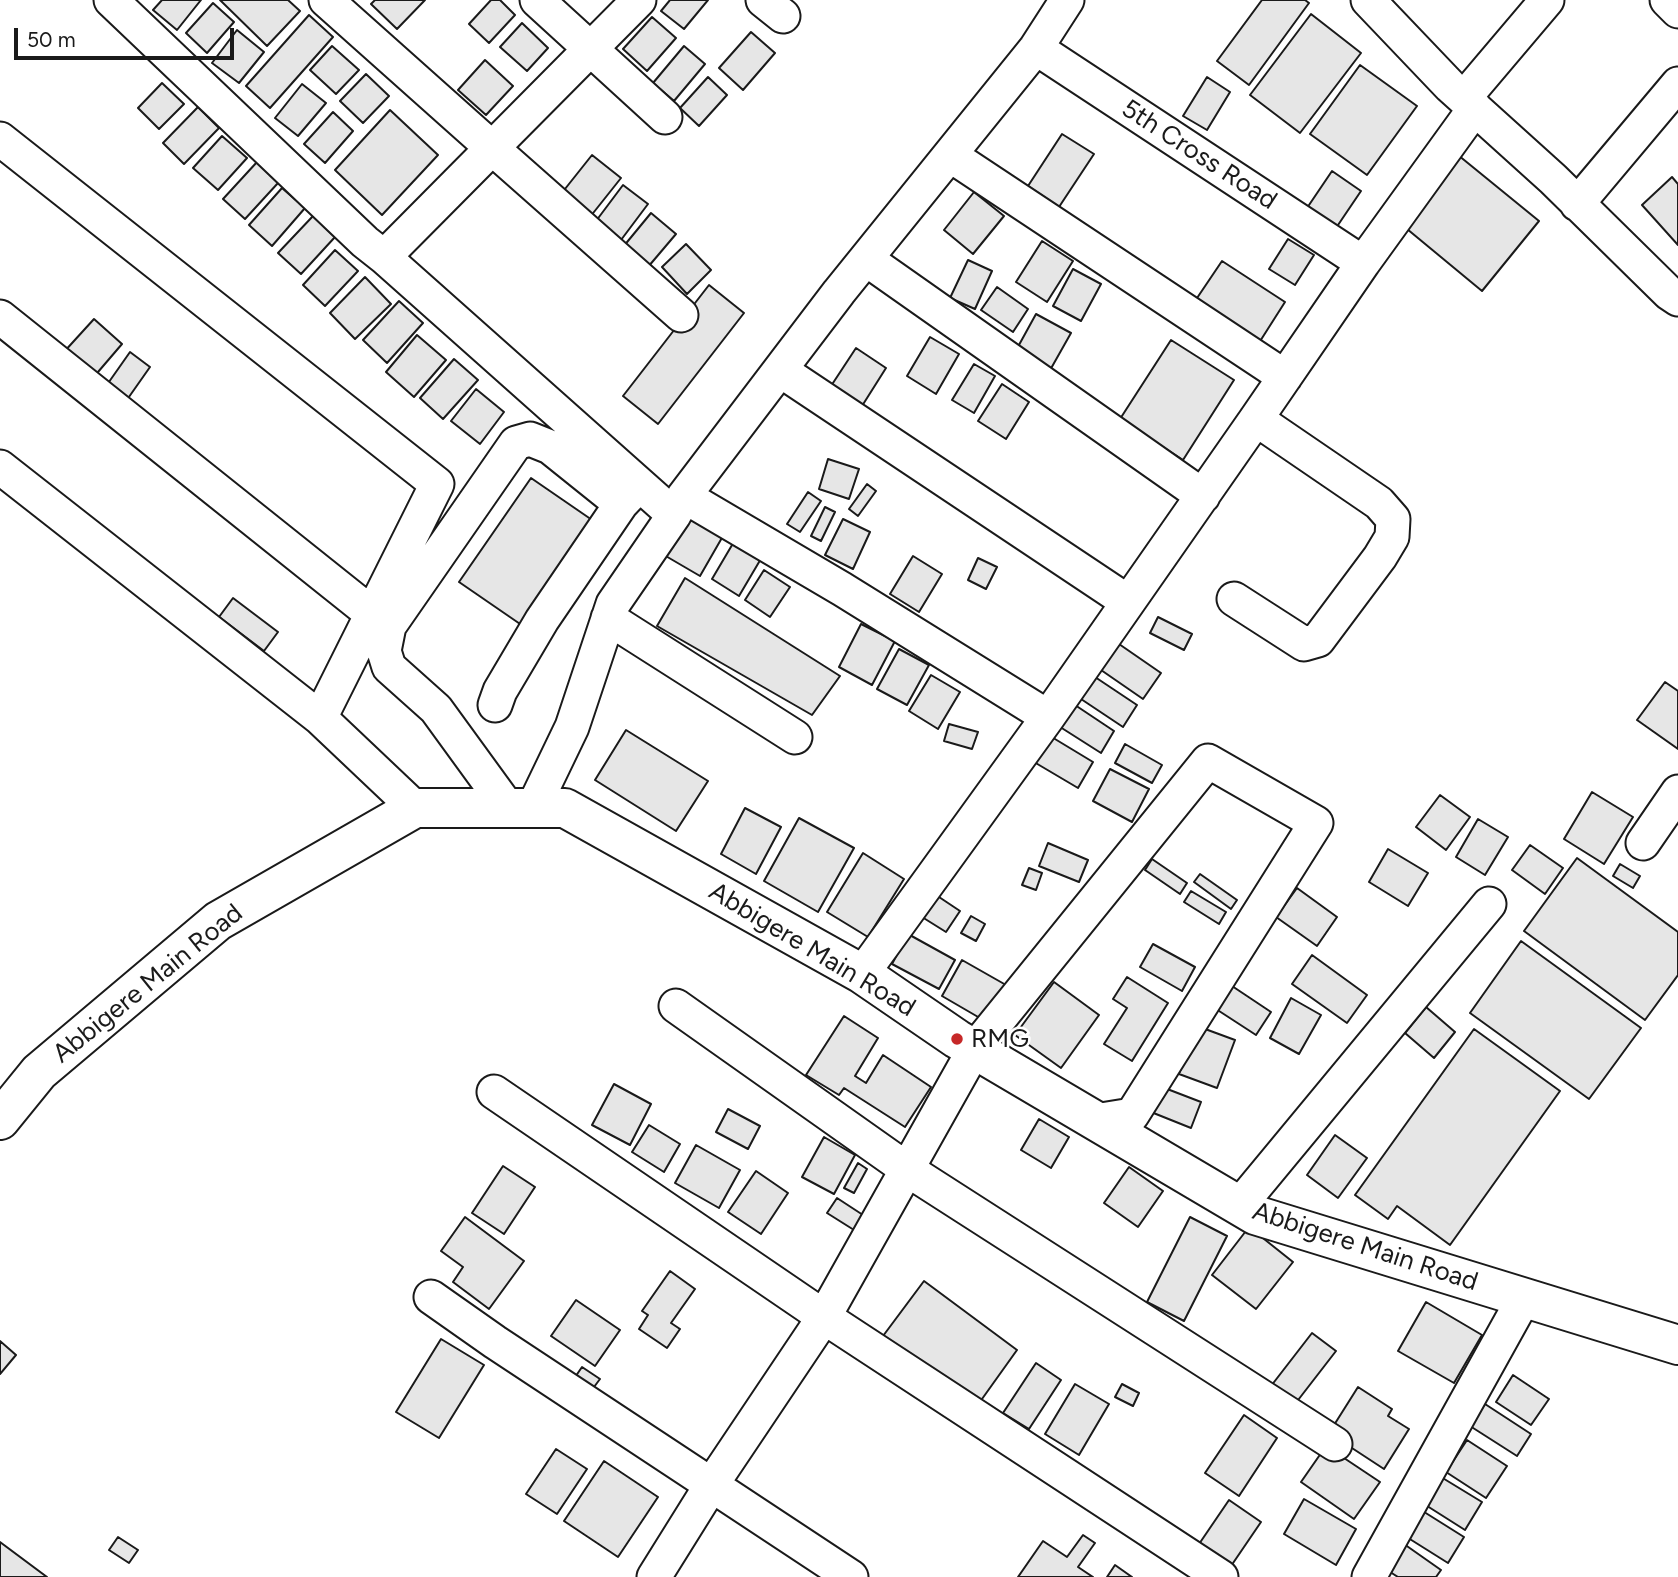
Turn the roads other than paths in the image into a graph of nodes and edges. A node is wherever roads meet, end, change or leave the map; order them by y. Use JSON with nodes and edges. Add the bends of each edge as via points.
{"nodes":[{"id":1,"x":111,"y":0,"type":"edge"},
{"id":2,"x":326,"y":0,"type":"edge"},
{"id":3,"x":537,"y":0,"type":"edge"},
{"id":4,"x":639,"y":0,"type":"edge"},
{"id":5,"x":1067,"y":0,"type":"edge"},
{"id":6,"x":1368,"y":0,"type":"edge"},
{"id":7,"x":1547,"y":0,"type":"edge"},
{"id":8,"x":1668,"y":0,"type":"edge"},
{"id":9,"x":1678,"y":11,"type":"edge"},
{"id":10,"x":1036,"y":48,"type":"junction"},
{"id":11,"x":591,"y":49,"type":"junction"},
{"id":12,"x":1678,"y":84,"type":"edge"},
{"id":13,"x":1469,"y":103,"type":"junction"},
{"id":14,"x":665,"y":117,"type":"dead end"},
{"id":15,"x":0,"y":139,"type":"edge"},
{"id":16,"x":492,"y":148,"type":"junction"},
{"id":17,"x":950,"y":155,"type":"junction"},
{"id":18,"x":1577,"y":204,"type":"junction"},
{"id":19,"x":384,"y":257,"type":"junction"},
{"id":20,"x":866,"y":259,"type":"junction"},
{"id":21,"x":1363,"y":262,"type":"junction"},
{"id":22,"x":1678,"y":299,"type":"edge"},
{"id":23,"x":681,"y":315,"type":"dead end"},
{"id":24,"x":0,"y":317,"type":"edge"},
{"id":25,"x":780,"y":370,"type":"junction"},
{"id":26,"x":1285,"y":377,"type":"junction"},
{"id":27,"x":1256,"y":419,"type":"junction"},
{"id":28,"x":0,"y":467,"type":"edge"},
{"id":29,"x":630,"y":494,"type":"junction"},
{"id":30,"x":1203,"y":496,"type":"junction"},
{"id":31,"x":679,"y":506,"type":"junction"},
{"id":32,"x":1234,"y":599,"type":"dead end"},
{"id":33,"x":1128,"y":601,"type":"junction"},
{"id":34,"x":372,"y":614,"type":"junction"},
{"id":35,"x":608,"y":618,"type":"junction"},
{"id":36,"x":495,"y":705,"type":"dead end"},
{"id":37,"x":1048,"y":717,"type":"junction"},
{"id":38,"x":320,"y":718,"type":"junction"},
{"id":39,"x":795,"y":737,"type":"dead end"},
{"id":40,"x":1678,"y":792,"type":"edge"},
{"id":41,"x":415,"y":808,"type":"junction"},
{"id":42,"x":521,"y":808,"type":"junction"},
{"id":43,"x":1643,"y":843,"type":"dead end"},
{"id":44,"x":1489,"y":904,"type":"dead end"},
{"id":45,"x":862,"y":974,"type":"junction"},
{"id":46,"x":676,"y":1006,"type":"dead end"},
{"id":47,"x":974,"y":1050,"type":"junction"},
{"id":48,"x":494,"y":1092,"type":"dead end"},
{"id":49,"x":0,"y":1120,"type":"edge"},
{"id":50,"x":1095,"y":1121,"type":"junction"},
{"id":51,"x":908,"y":1170,"type":"junction"},
{"id":52,"x":1239,"y":1206,"type":"junction"},
{"id":53,"x":431,"y":1297,"type":"dead end"},
{"id":54,"x":1524,"y":1298,"type":"junction"},
{"id":55,"x":824,"y":1317,"type":"junction"},
{"id":56,"x":1678,"y":1345,"type":"edge"},
{"id":57,"x":1335,"y":1444,"type":"dead end"},
{"id":58,"x":712,"y":1484,"type":"junction"},
{"id":59,"x":654,"y":1577,"type":"edge"},
{"id":60,"x":851,"y":1577,"type":"edge"},
{"id":61,"x":1221,"y":1577,"type":"edge"},
{"id":62,"x":1369,"y":1577,"type":"edge"}],
"edges":[{"from":1,"to":19,"type":"street"},
{"from":2,"to":16,"type":"street"},
{"from":3,"to":11,"type":"street"},
{"from":4,"to":11,"type":"street"},
{"from":5,"to":10,"type":"street"},
{"from":6,"to":13,"type":"street"},
{"from":7,"to":13,"type":"street"},
{"from":8,"to":9,"type":"street"},
{"from":10,"to":17,"type":"street"},
{"from":10,"to":21,"type":"street","name":"5th Cross Road"},
{"from":11,"to":14,"type":"street"},
{"from":11,"to":16,"type":"street"},
{"from":12,"to":18,"type":"street"},
{"from":13,"to":18,"type":"street"},
{"from":13,"to":21,"type":"street"},
{"from":15,"to":34,"type":"street","via":[[437,484]]},
{"from":16,"to":19,"type":"street"},
{"from":16,"to":23,"type":"street"},
{"from":17,"to":20,"type":"street"},
{"from":17,"to":26,"type":"street"},
{"from":18,"to":22,"type":"street"},
{"from":19,"to":29,"type":"street"},
{"from":20,"to":25,"type":"street"},
{"from":20,"to":30,"type":"street"},
{"from":21,"to":26,"type":"street"},
{"from":24,"to":34,"type":"street"},
{"from":25,"to":31,"type":"street"},
{"from":25,"to":33,"type":"street"},
{"from":26,"to":27,"type":"street"},
{"from":27,"to":30,"type":"street"},
{"from":27,"to":32,"type":"street","via":[[1379,503],[1393,519],[1392,537],[1318,640],[1304,644]]},
{"from":28,"to":38,"type":"street"},
{"from":29,"to":31,"type":"street"},
{"from":29,"to":36,"type":"street","via":[[542,620]]},
{"from":29,"to":42,"type":"street","via":[[550,447],[530,439],[516,443],[389,626],[384,650],[389,667],[436,709]]},
{"from":30,"to":33,"type":"street"},
{"from":31,"to":35,"type":"street"},
{"from":31,"to":37,"type":"street","via":[[842,589]]},
{"from":33,"to":37,"type":"street"},
{"from":34,"to":38,"type":"street"},
{"from":35,"to":39,"type":"street"},
{"from":35,"to":42,"type":"street","via":[[572,727]]},
{"from":37,"to":45,"type":"street"},
{"from":38,"to":41,"type":"street"},
{"from":40,"to":43,"type":"street"},
{"from":41,"to":42,"type":"main road","name":"Abbigere Main Road"},
{"from":41,"to":49,"type":"main road","name":"Abbigere Main Road","via":[[218,921],[39,1072]]},
{"from":42,"to":45,"type":"main road","name":"Abbigere Main Road","via":[[565,808]]},
{"from":44,"to":52,"type":"street"},
{"from":45,"to":47,"type":"main road","name":"Abbigere Main Road"},
{"from":46,"to":51,"type":"street"},
{"from":47,"to":50,"type":"main road","name":"Abbigere Main Road"},
{"from":47,"to":50,"type":"street","via":[[1208,761],[1316,823],[1132,1115]]},
{"from":47,"to":51,"type":"street"},
{"from":48,"to":55,"type":"street"},
{"from":50,"to":52,"type":"main road","name":"Abbigere Main Road"},
{"from":51,"to":55,"type":"street"},
{"from":51,"to":57,"type":"street"},
{"from":52,"to":54,"type":"main road","name":"Abbigere Main Road","via":[[1255,1215]]},
{"from":53,"to":58,"type":"street"},
{"from":54,"to":56,"type":"main road","name":"Abbigere Main Road"},
{"from":54,"to":62,"type":"street"},
{"from":55,"to":58,"type":"street"},
{"from":55,"to":61,"type":"street"},
{"from":58,"to":59,"type":"street"},
{"from":58,"to":60,"type":"street"}]}
